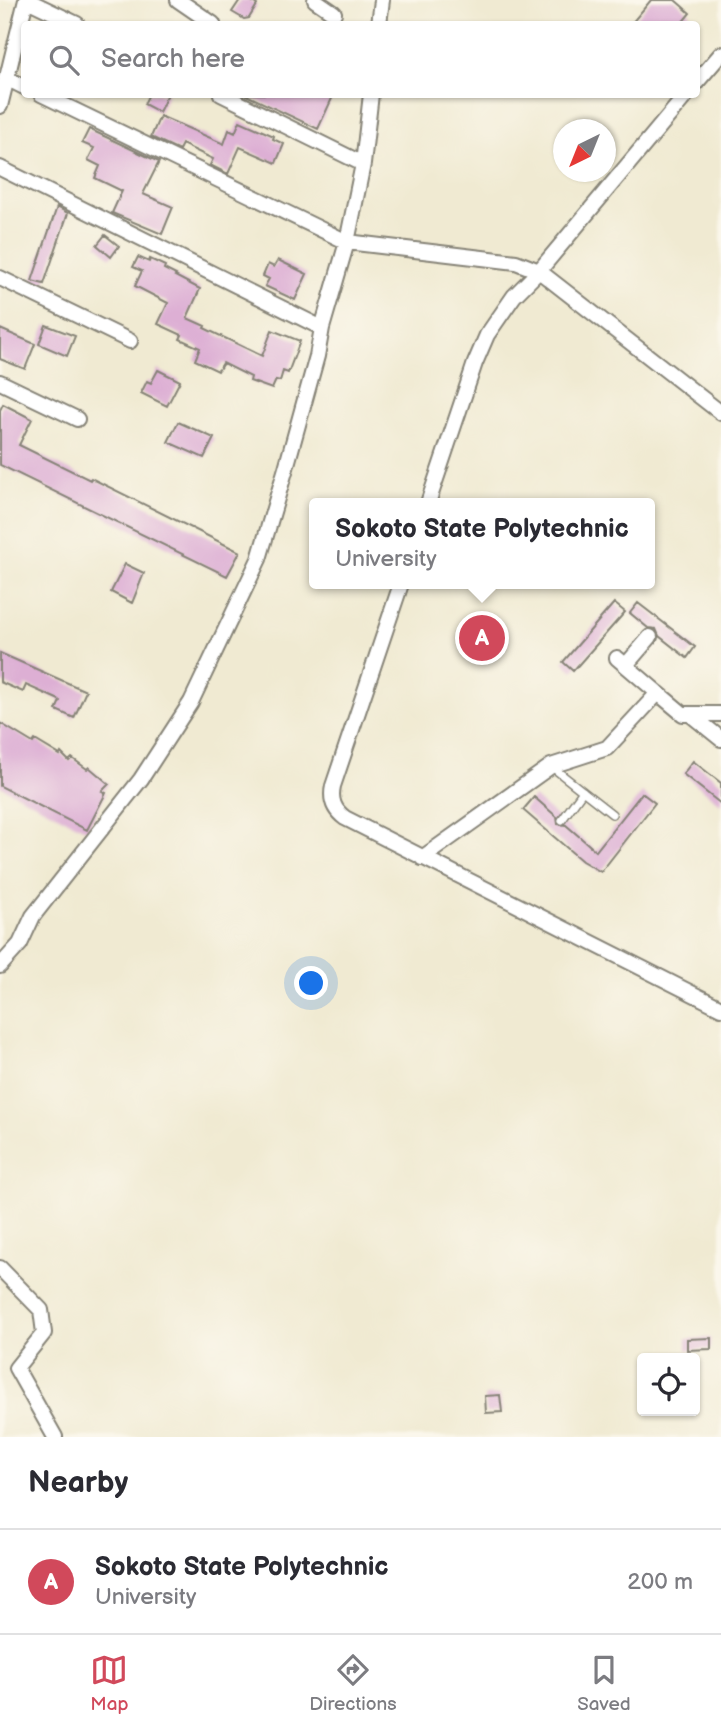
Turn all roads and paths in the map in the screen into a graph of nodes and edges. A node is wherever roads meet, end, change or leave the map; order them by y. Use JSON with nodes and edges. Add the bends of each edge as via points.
{"nodes":[{"id":1,"x":26,"y":0,"type":"edge"},
{"id":2,"x":178,"y":0,"type":"edge"},
{"id":3,"x":315,"y":0,"type":"edge"},
{"id":4,"x":382,"y":0,"type":"edge"},
{"id":5,"x":334,"y":13,"type":"dead end"},
{"id":6,"x":71,"y":21,"type":"edge"},
{"id":7,"x":209,"y":21,"type":"edge"},
{"id":8,"x":379,"y":21,"type":"edge"},
{"id":9,"x":721,"y":54,"type":"edge"},
{"id":10,"x":6,"y":78,"type":"junction"},
{"id":11,"x":700,"y":78,"type":"edge"},
{"id":12,"x":21,"y":86,"type":"edge"},
{"id":13,"x":49,"y":98,"type":"edge"},
{"id":14,"x":229,"y":98,"type":"edge"},
{"id":15,"x":371,"y":98,"type":"edge"},
{"id":16,"x":684,"y":98,"type":"edge"},
{"id":17,"x":0,"y":106,"type":"edge"},
{"id":18,"x":363,"y":164,"type":"junction"},
{"id":19,"x":0,"y":168,"type":"edge"},
{"id":20,"x":347,"y":242,"type":"junction"},
{"id":21,"x":539,"y":271,"type":"junction"},
{"id":22,"x":0,"y":278,"type":"edge"},
{"id":23,"x":322,"y":328,"type":"junction"},
{"id":24,"x":130,"y":341,"type":"dead end"},
{"id":25,"x":0,"y":382,"type":"edge"},
{"id":26,"x":721,"y":413,"type":"edge"},
{"id":27,"x":77,"y":419,"type":"dead end"},
{"id":28,"x":430,"y":498,"type":"edge"},
{"id":29,"x":399,"y":589,"type":"edge"},
{"id":30,"x":650,"y":637,"type":"dead end"},
{"id":31,"x":658,"y":693,"type":"junction"},
{"id":32,"x":690,"y":714,"type":"junction"},
{"id":33,"x":721,"y":714,"type":"edge"},
{"id":34,"x":721,"y":739,"type":"edge"},
{"id":35,"x":551,"y":766,"type":"junction"},
{"id":36,"x":583,"y":791,"type":"junction"},
{"id":37,"x":612,"y":814,"type":"dead end"},
{"id":38,"x":562,"y":820,"type":"dead end"},
{"id":39,"x":422,"y":858,"type":"junction"},
{"id":40,"x":0,"y":966,"type":"edge"},
{"id":41,"x":721,"y":1007,"type":"edge"},
{"id":42,"x":0,"y":1268,"type":"edge"},
{"id":43,"x":54,"y":1437,"type":"edge"}],
"edges":[{"from":1,"to":6,"type":"street"},
{"from":1,"to":10,"type":"street"},
{"from":2,"to":7,"type":"street"},
{"from":3,"to":5,"type":"street"},
{"from":4,"to":8,"type":"street"},
{"from":9,"to":11,"type":"street"},
{"from":10,"to":12,"type":"street"},
{"from":10,"to":17,"type":"street"},
{"from":13,"to":20,"type":"street"},
{"from":14,"to":18,"type":"street"},
{"from":15,"to":18,"type":"street"},
{"from":16,"to":21,"type":"street"},
{"from":18,"to":20,"type":"street"},
{"from":19,"to":23,"type":"street"},
{"from":20,"to":21,"type":"street","via":[[516,262]]},
{"from":20,"to":23,"type":"street"},
{"from":21,"to":26,"type":"street"},
{"from":21,"to":28,"type":"street","via":[[513,296],[487,335]]},
{"from":22,"to":24,"type":"street"},
{"from":23,"to":40,"type":"street","via":[[259,559],[191,702],[141,779],[33,916],[20,944]]},
{"from":25,"to":27,"type":"street"},
{"from":29,"to":39,"type":"street","via":[[332,798],[345,818]]},
{"from":30,"to":31,"type":"street","via":[[622,662]]},
{"from":31,"to":32,"type":"street","via":[[683,714]]},
{"from":31,"to":35,"type":"street","via":[[607,748]]},
{"from":32,"to":33,"type":"street"},
{"from":32,"to":34,"type":"street"},
{"from":35,"to":36,"type":"lane"},
{"from":35,"to":39,"type":"street"},
{"from":36,"to":37,"type":"lane"},
{"from":36,"to":38,"type":"lane"},
{"from":39,"to":41,"type":"street"},
{"from":42,"to":43,"type":"street","via":[[41,1310],[44,1333],[16,1368]]}]}
